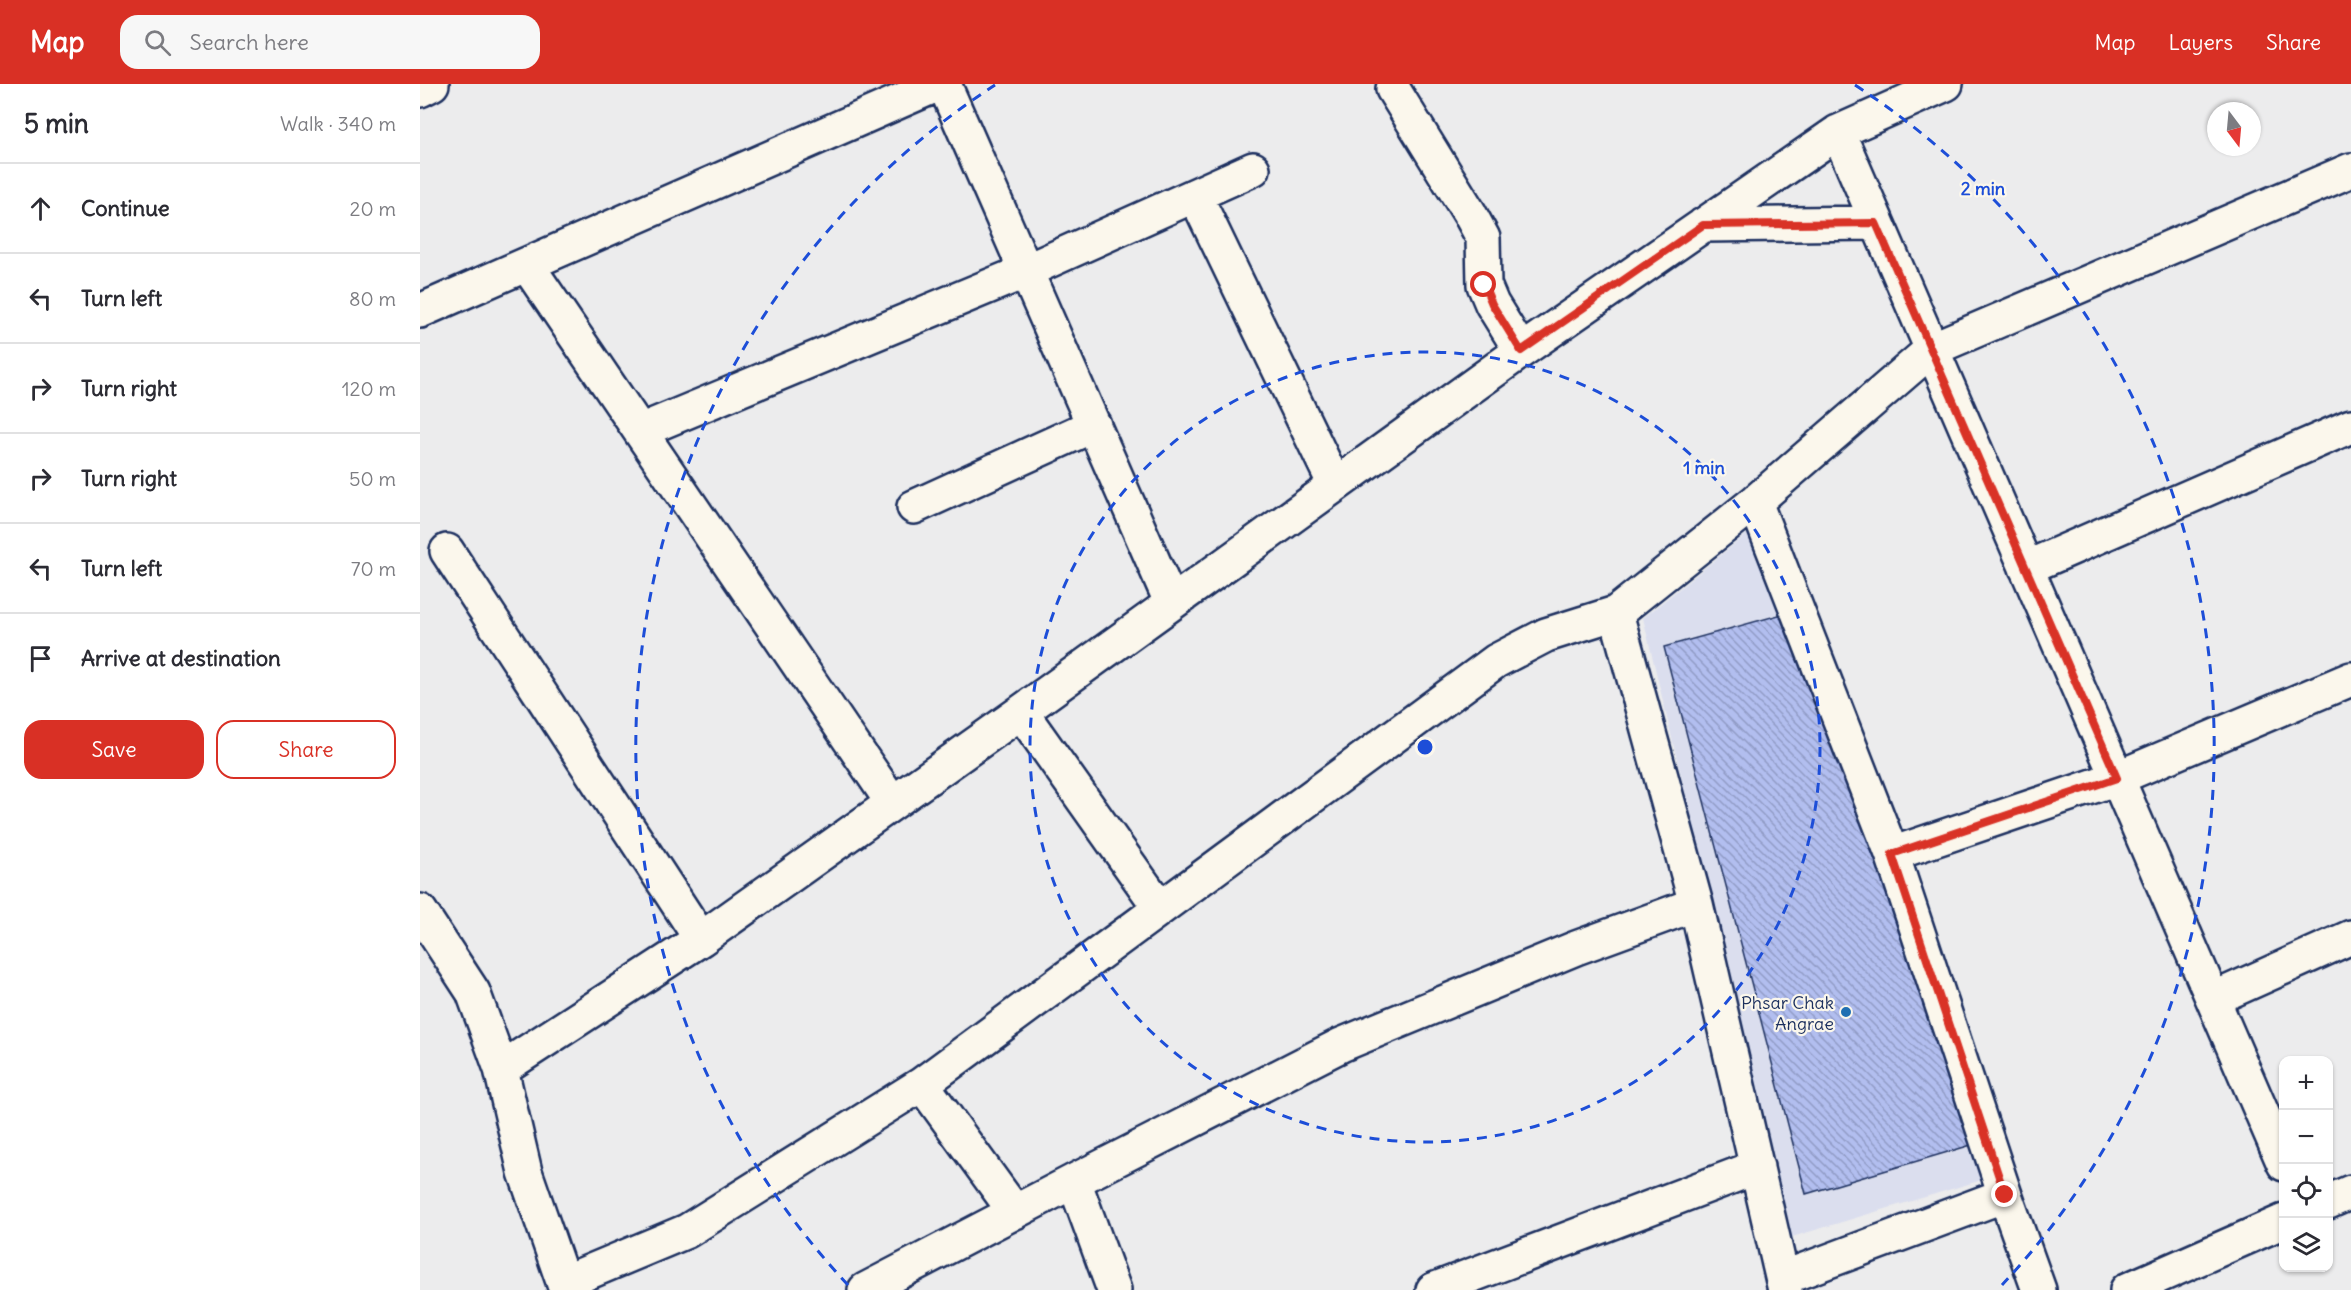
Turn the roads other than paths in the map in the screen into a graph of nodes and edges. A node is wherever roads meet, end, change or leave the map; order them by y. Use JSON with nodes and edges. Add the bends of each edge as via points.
{"nodes":[{"id":1,"x":432,"y":84,"type":"edge"},
{"id":2,"x":1946,"y":84,"type":"edge"},
{"id":3,"x":929,"y":86,"type":"edge"},
{"id":4,"x":1393,"y":89,"type":"dead end"},
{"id":5,"x":420,"y":90,"type":"edge"},
{"id":6,"x":1838,"y":132,"type":"junction"},
{"id":7,"x":1253,"y":169,"type":"dead end"},
{"id":8,"x":2351,"y":170,"type":"edge"},
{"id":9,"x":1195,"y":195,"type":"junction"},
{"id":10,"x":1876,"y":223,"type":"junction"},
{"id":11,"x":1703,"y":225,"type":"junction"},
{"id":12,"x":527,"y":265,"type":"junction"},
{"id":13,"x":1026,"y":271,"type":"junction"},
{"id":14,"x":420,"y":311,"type":"edge"},
{"id":15,"x":1932,"y":349,"type":"junction"},
{"id":16,"x":1521,"y":351,"type":"junction"},
{"id":17,"x":1094,"y":426,"type":"junction"},
{"id":18,"x":2351,"y":426,"type":"edge"},
{"id":19,"x":640,"y":431,"type":"junction"},
{"id":20,"x":1335,"y":485,"type":"junction"},
{"id":21,"x":1755,"y":502,"type":"junction"},
{"id":22,"x":914,"y":507,"type":"dead end"},
{"id":23,"x":447,"y":551,"type":"dead end"},
{"id":24,"x":2026,"y":568,"type":"junction"},
{"id":25,"x":1171,"y":602,"type":"junction"},
{"id":26,"x":1616,"y":613,"type":"junction"},
{"id":27,"x":2351,"y":679,"type":"edge"},
{"id":28,"x":1021,"y":712,"type":"junction"},
{"id":29,"x":2117,"y":778,"type":"junction"},
{"id":30,"x":892,"y":802,"type":"junction"},
{"id":31,"x":1892,"y":854,"type":"junction"},
{"id":32,"x":1696,"y":904,"type":"junction"},
{"id":33,"x":1160,"y":908,"type":"junction"},
{"id":34,"x":422,"y":920,"type":"edge"},
{"id":35,"x":2351,"y":937,"type":"edge"},
{"id":36,"x":701,"y":939,"type":"junction"},
{"id":37,"x":2213,"y":999,"type":"junction"},
{"id":38,"x":501,"y":1069,"type":"junction"},
{"id":39,"x":922,"y":1084,"type":"junction"},
{"id":40,"x":2279,"y":1155,"type":"edge"},
{"id":41,"x":1757,"y":1167,"type":"junction"},
{"id":42,"x":1074,"y":1180,"type":"junction"},
{"id":43,"x":2351,"y":1192,"type":"edge"},
{"id":44,"x":2005,"y":1195,"type":"junction"},
{"id":45,"x":2333,"y":1200,"type":"edge"},
{"id":46,"x":1015,"y":1212,"type":"junction"},
{"id":47,"x":2279,"y":1223,"type":"edge"},
{"id":48,"x":1784,"y":1284,"type":"edge"},
{"id":49,"x":565,"y":1286,"type":"edge"},
{"id":50,"x":865,"y":1290,"type":"edge"},
{"id":51,"x":1114,"y":1290,"type":"edge"},
{"id":52,"x":1433,"y":1290,"type":"edge"},
{"id":53,"x":2039,"y":1290,"type":"edge"},
{"id":54,"x":2127,"y":1290,"type":"edge"}],
"edges":[{"from":1,"to":5,"type":"street"},
{"from":2,"to":6,"type":"street"},
{"from":3,"to":12,"type":"street"},
{"from":3,"to":13,"type":"street"},
{"from":4,"to":16,"type":"street","via":[[1483,238],[1484,285]]},
{"from":6,"to":10,"type":"street"},
{"from":6,"to":11,"type":"street"},
{"from":7,"to":9,"type":"street"},
{"from":8,"to":15,"type":"street"},
{"from":9,"to":13,"type":"street"},
{"from":9,"to":20,"type":"street"},
{"from":10,"to":11,"type":"street"},
{"from":10,"to":15,"type":"street"},
{"from":11,"to":16,"type":"street"},
{"from":12,"to":14,"type":"street"},
{"from":12,"to":19,"type":"street"},
{"from":13,"to":17,"type":"street"},
{"from":13,"to":19,"type":"street"},
{"from":15,"to":21,"type":"street"},
{"from":15,"to":24,"type":"street"},
{"from":16,"to":20,"type":"street"},
{"from":17,"to":22,"type":"street"},
{"from":17,"to":25,"type":"street"},
{"from":18,"to":24,"type":"street"},
{"from":19,"to":30,"type":"street"},
{"from":20,"to":25,"type":"street"},
{"from":21,"to":26,"type":"street"},
{"from":21,"to":31,"type":"street"},
{"from":23,"to":36,"type":"street"},
{"from":24,"to":29,"type":"street"},
{"from":25,"to":28,"type":"street"},
{"from":26,"to":32,"type":"street"},
{"from":26,"to":33,"type":"street","via":[[1546,635],[1496,662]]},
{"from":27,"to":29,"type":"street"},
{"from":28,"to":30,"type":"street"},
{"from":28,"to":33,"type":"street"},
{"from":29,"to":31,"type":"street"},
{"from":29,"to":37,"type":"street"},
{"from":30,"to":36,"type":"street"},
{"from":31,"to":44,"type":"street"},
{"from":32,"to":41,"type":"street"},
{"from":32,"to":42,"type":"street","via":[[1575,948],[1341,1045]]},
{"from":33,"to":39,"type":"street"},
{"from":34,"to":38,"type":"street","via":[[473,992]]},
{"from":35,"to":37,"type":"street"},
{"from":36,"to":38,"type":"street"},
{"from":37,"to":40,"type":"street"},
{"from":38,"to":49,"type":"street","via":[[525,1172]]},
{"from":39,"to":46,"type":"street"},
{"from":39,"to":49,"type":"street","via":[[687,1231]]},
{"from":41,"to":48,"type":"street"},
{"from":41,"to":52,"type":"street"},
{"from":42,"to":46,"type":"street"},
{"from":42,"to":51,"type":"street"},
{"from":43,"to":45,"type":"street"},
{"from":44,"to":48,"type":"street"},
{"from":44,"to":53,"type":"street"},
{"from":46,"to":50,"type":"street"},
{"from":47,"to":54,"type":"street"}]}
